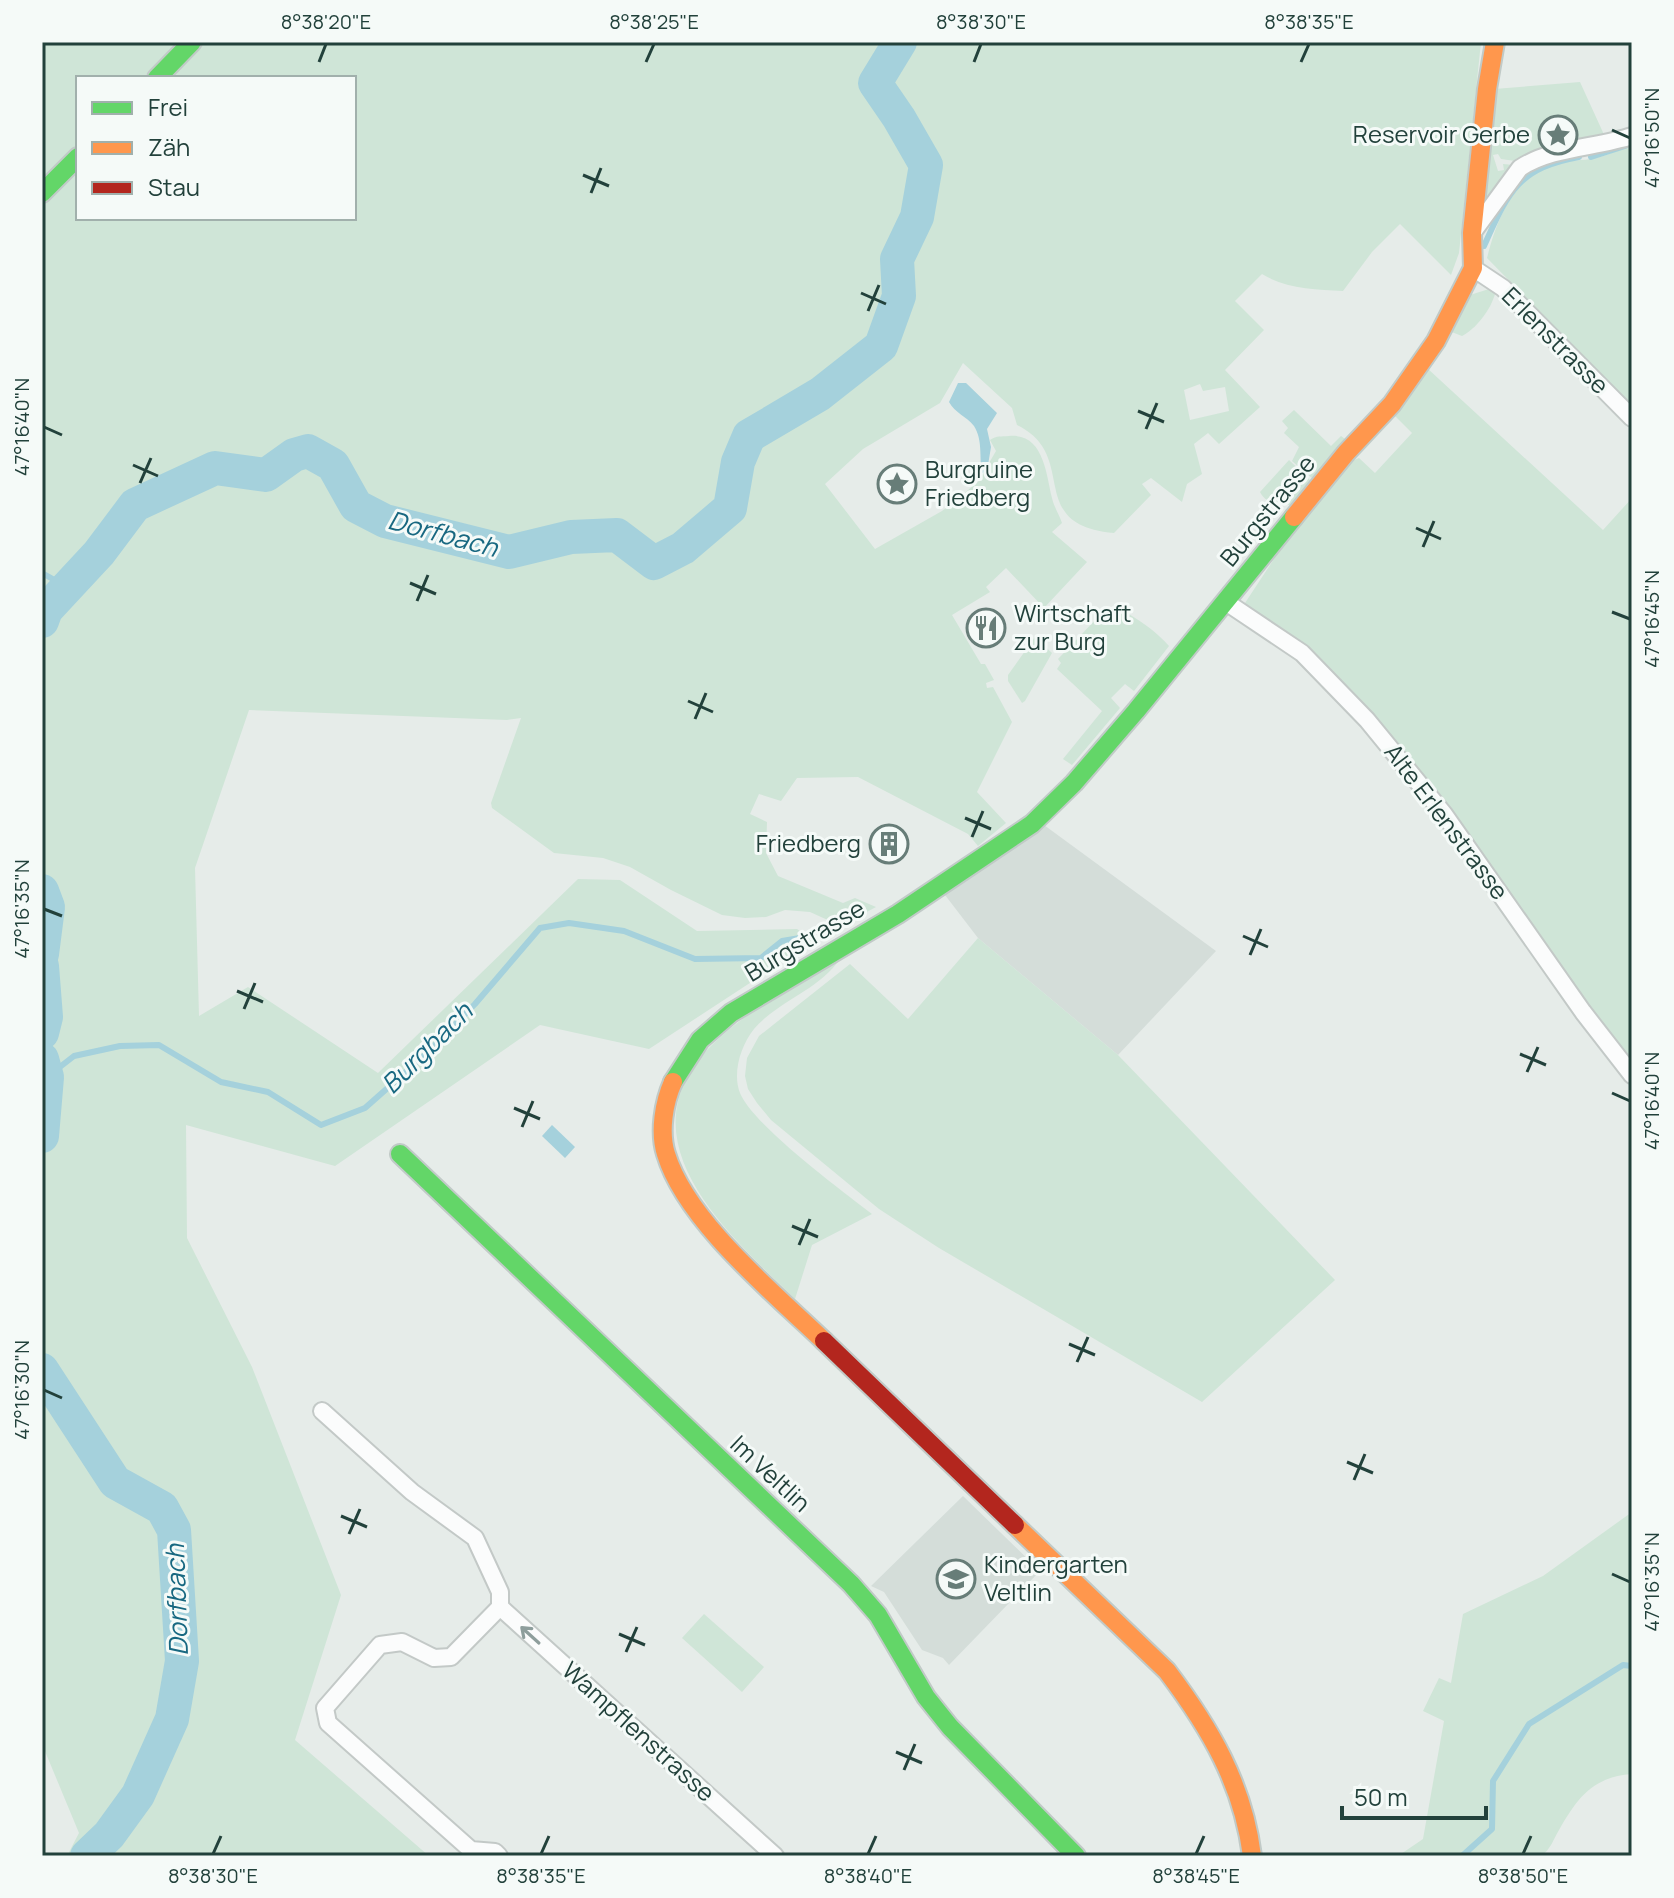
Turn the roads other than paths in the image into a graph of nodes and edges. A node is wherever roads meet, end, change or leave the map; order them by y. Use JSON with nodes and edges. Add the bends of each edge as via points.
{"nodes":[{"id":1,"x":192,"y":42,"type":"edge"},
{"id":2,"x":1495,"y":42,"type":"edge"},
{"id":3,"x":159,"y":76,"type":"edge"},
{"id":4,"x":1632,"y":136,"type":"edge"},
{"id":5,"x":76,"y":159,"type":"edge"},
{"id":6,"x":42,"y":193,"type":"edge"},
{"id":7,"x":1472,"y":233,"type":"junction"},
{"id":8,"x":1473,"y":268,"type":"junction"},
{"id":9,"x":1632,"y":418,"type":"edge"},
{"id":10,"x":1226,"y":602,"type":"junction"},
{"id":11,"x":1632,"y":1075,"type":"edge"},
{"id":12,"x":400,"y":1154,"type":"dead end"},
{"id":13,"x":322,"y":1411,"type":"dead end"},
{"id":14,"x":500,"y":1607,"type":"junction"},
{"id":15,"x":499,"y":1856,"type":"edge"},
{"id":16,"x":775,"y":1856,"type":"edge"},
{"id":17,"x":1076,"y":1856,"type":"edge"},
{"id":18,"x":1252,"y":1856,"type":"edge"}],
"edges":[{"from":1,"to":3,"type":"street"},
{"from":2,"to":7,"type":"street","name":"Burgstrasse"},
{"from":4,"to":7,"type":"street","via":[[1531,161],[1520,168]]},
{"from":5,"to":6,"type":"street"},
{"from":7,"to":8,"type":"street","name":"Burgstrasse"},
{"from":8,"to":9,"type":"street","name":"Erlenstrasse","via":[[1503,288]]},
{"from":8,"to":10,"type":"street","name":"Burgstrasse","via":[[1414,377]]},
{"from":10,"to":11,"type":"street","name":"Alte Erlenstrasse","via":[[1302,653],[1367,720],[1444,814]]},
{"from":10,"to":18,"type":"street","name":"Burgstrasse","via":[[1084,771],[1032,824],[715,1026],[671,1086],[663,1129],[665,1153],[679,1184],[717,1238],[1167,1671],[1230,1767],[1251,1835]]},
{"from":12,"to":17,"type":"street","name":"Im Veltlin","via":[[851,1584],[878,1615],[942,1717]]},
{"from":13,"to":14,"type":"street","via":[[412,1492],[475,1538],[500,1592]]},
{"from":14,"to":15,"type":"street","via":[[451,1657],[434,1658],[402,1642],[380,1645],[325,1708],[328,1723],[471,1850]]},
{"from":16,"to":14,"type":"street","name":"Wampflenstrasse","one_way":true}]}
